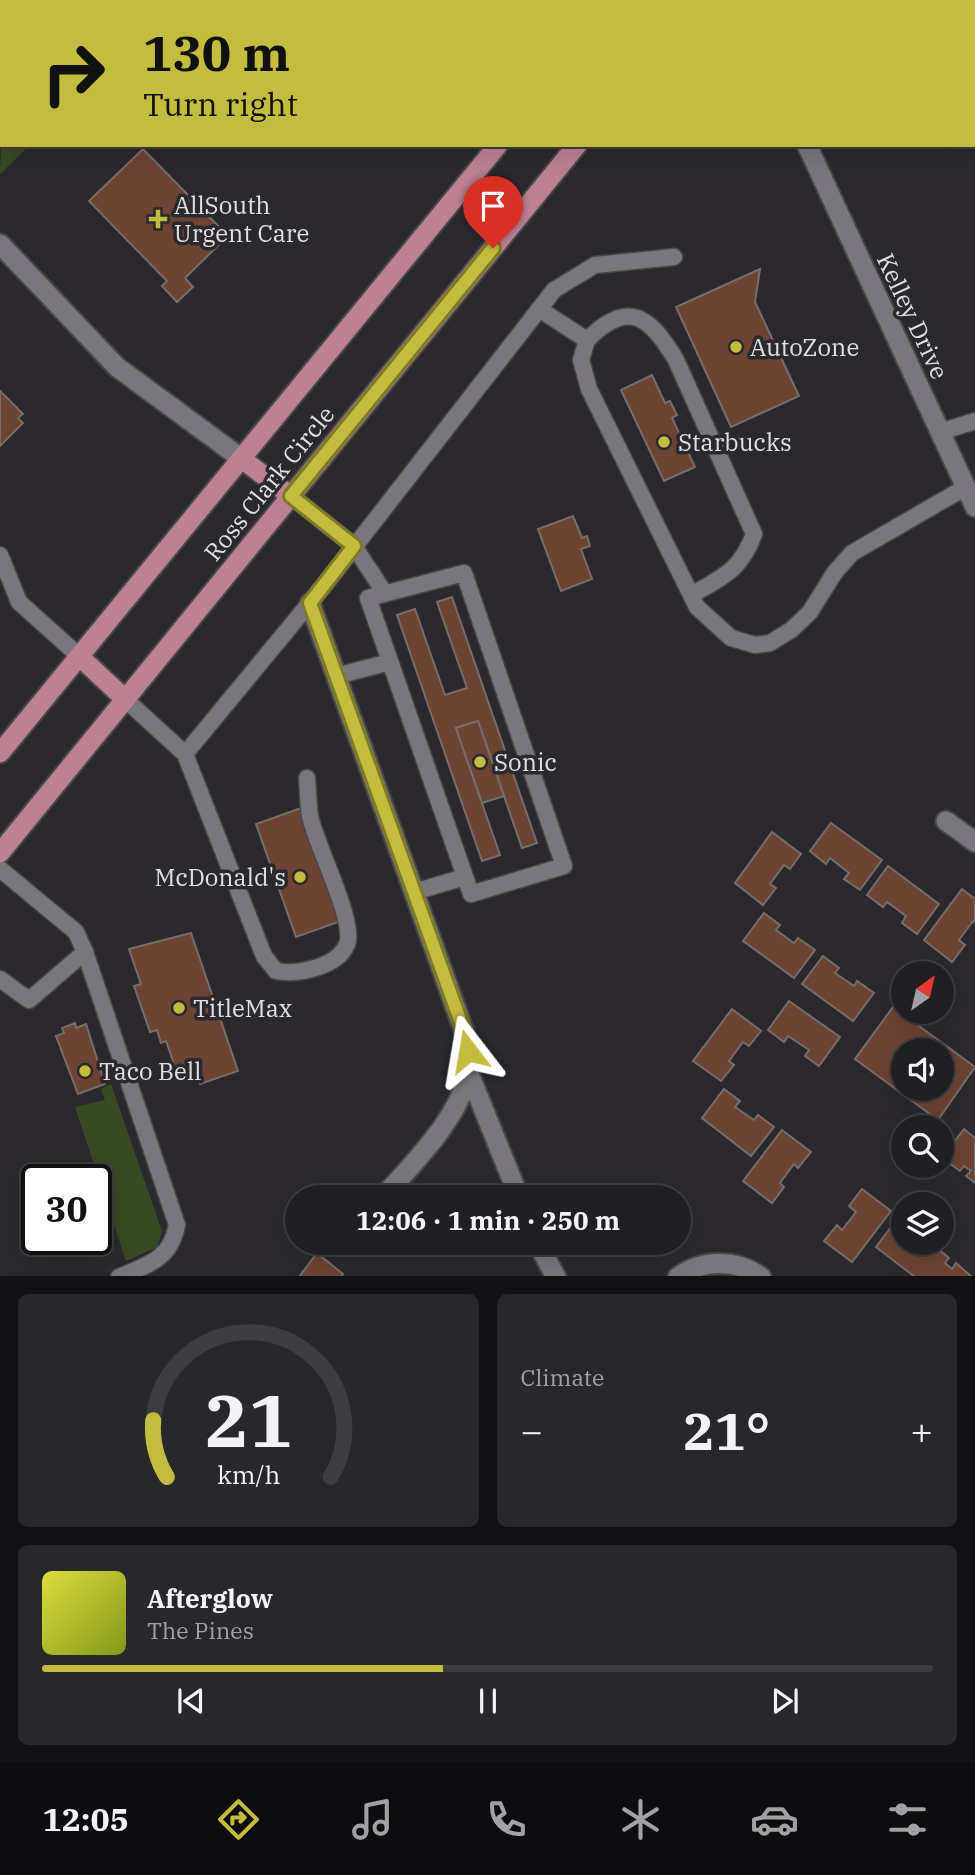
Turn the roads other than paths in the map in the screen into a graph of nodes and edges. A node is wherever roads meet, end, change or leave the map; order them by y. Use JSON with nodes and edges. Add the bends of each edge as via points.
{"nodes":[{"id":1,"x":496,"y":147,"type":"edge"},
{"id":2,"x":575,"y":147,"type":"edge"},
{"id":3,"x":808,"y":147,"type":"edge"},
{"id":4,"x":0,"y":244,"type":"edge"},
{"id":5,"x":674,"y":257,"type":"dead end"},
{"id":6,"x":539,"y":309,"type":"junction"},
{"id":7,"x":587,"y":340,"type":"junction"},
{"id":8,"x":975,"y":421,"type":"edge"},
{"id":9,"x":940,"y":432,"type":"junction"},
{"id":10,"x":242,"y":459,"type":"junction"},
{"id":11,"x":966,"y":487,"type":"junction"},
{"id":12,"x":291,"y":496,"type":"junction"},
{"id":13,"x":975,"y":506,"type":"edge"},
{"id":14,"x":354,"y":546,"type":"junction"},
{"id":15,"x":0,"y":555,"type":"edge"},
{"id":16,"x":384,"y":592,"type":"junction"},
{"id":17,"x":691,"y":595,"type":"junction"},
{"id":18,"x":310,"y":603,"type":"junction"},
{"id":19,"x":80,"y":657,"type":"junction"},
{"id":20,"x":390,"y":662,"type":"junction"},
{"id":21,"x":336,"y":676,"type":"junction"},
{"id":22,"x":125,"y":699,"type":"junction"},
{"id":23,"x":0,"y":753,"type":"edge"},
{"id":24,"x":185,"y":754,"type":"junction"},
{"id":25,"x":307,"y":778,"type":"dead end"},
{"id":26,"x":946,"y":821,"type":"dead end"},
{"id":27,"x":975,"y":842,"type":"edge"},
{"id":28,"x":0,"y":853,"type":"edge"},
{"id":29,"x":0,"y":869,"type":"edge"},
{"id":30,"x":465,"y":877,"type":"junction"},
{"id":31,"x":414,"y":892,"type":"junction"},
{"id":32,"x":85,"y":952,"type":"junction"},
{"id":33,"x":0,"y":979,"type":"edge"},
{"id":34,"x":468,"y":1071,"type":"junction"},
{"id":35,"x":393,"y":1185,"type":"edge"},
{"id":36,"x":514,"y":1185,"type":"edge"},
{"id":37,"x":544,"y":1255,"type":"edge"},
{"id":38,"x":119,"y":1276,"type":"edge"},
{"id":39,"x":556,"y":1276,"type":"edge"},
{"id":40,"x":678,"y":1276,"type":"edge"},
{"id":41,"x":761,"y":1276,"type":"edge"}],
"edges":[{"from":1,"to":10,"type":"highway","name":"Ross Clark Circle"},
{"from":2,"to":12,"type":"highway","name":"Ross Clark Circle"},
{"from":3,"to":9,"type":"street","name":"Kelley Drive"},
{"from":4,"to":10,"type":"street","via":[[117,367]]},
{"from":5,"to":6,"type":"lane","via":[[595,265],[554,290]]},
{"from":6,"to":7,"type":"lane"},
{"from":6,"to":14,"type":"lane"},
{"from":7,"to":17,"type":"lane","via":[[581,360],[589,389]]},
{"from":7,"to":17,"type":"lane","via":[[618,316],[634,316],[664,339],[754,534],[746,556],[729,574]]},
{"from":8,"to":9,"type":"lane"},
{"from":9,"to":11,"type":"street","name":"Kelley Drive"},
{"from":10,"to":12,"type":"highway"},
{"from":10,"to":19,"type":"highway","name":"Ross Clark Circle"},
{"from":11,"to":13,"type":"street","name":"Kelley Drive"},
{"from":11,"to":17,"type":"lane","via":[[852,553],[810,612],[770,643],[755,645],[731,638],[712,623]]},
{"from":12,"to":14,"type":"lane"},
{"from":12,"to":22,"type":"highway","name":"Ross Clark Circle"},
{"from":14,"to":16,"type":"lane"},
{"from":14,"to":18,"type":"lane"},
{"from":15,"to":19,"type":"lane","via":[[19,602]]},
{"from":16,"to":20,"type":"lane","via":[[368,598]]},
{"from":16,"to":30,"type":"lane","via":[[464,573],[564,866],[471,894]]},
{"from":18,"to":21,"type":"street"},
{"from":18,"to":24,"type":"lane"},
{"from":19,"to":22,"type":"highway"},
{"from":19,"to":23,"type":"highway","name":"Ross Clark Circle"},
{"from":20,"to":21,"type":"lane"},
{"from":20,"to":30,"type":"lane"},
{"from":21,"to":31,"type":"street"},
{"from":22,"to":24,"type":"lane"},
{"from":22,"to":28,"type":"highway","name":"Ross Clark Circle"},
{"from":24,"to":25,"type":"lane","via":[[264,956],[276,971],[294,974],[337,958],[348,943],[347,923],[310,816]]},
{"from":26,"to":27,"type":"street"},
{"from":29,"to":32,"type":"lane","via":[[76,932]]},
{"from":30,"to":31,"type":"lane"},
{"from":31,"to":34,"type":"street","via":[[464,1031]]},
{"from":32,"to":33,"type":"lane","via":[[29,1000]]},
{"from":32,"to":38,"type":"lane","via":[[177,1225],[166,1253]]},
{"from":34,"to":35,"type":"street","via":[[454,1110]]},
{"from":34,"to":36,"type":"street"},
{"from":37,"to":39,"type":"street"},
{"from":40,"to":41,"type":"street","via":[[707,1263],[729,1264]]}]}
